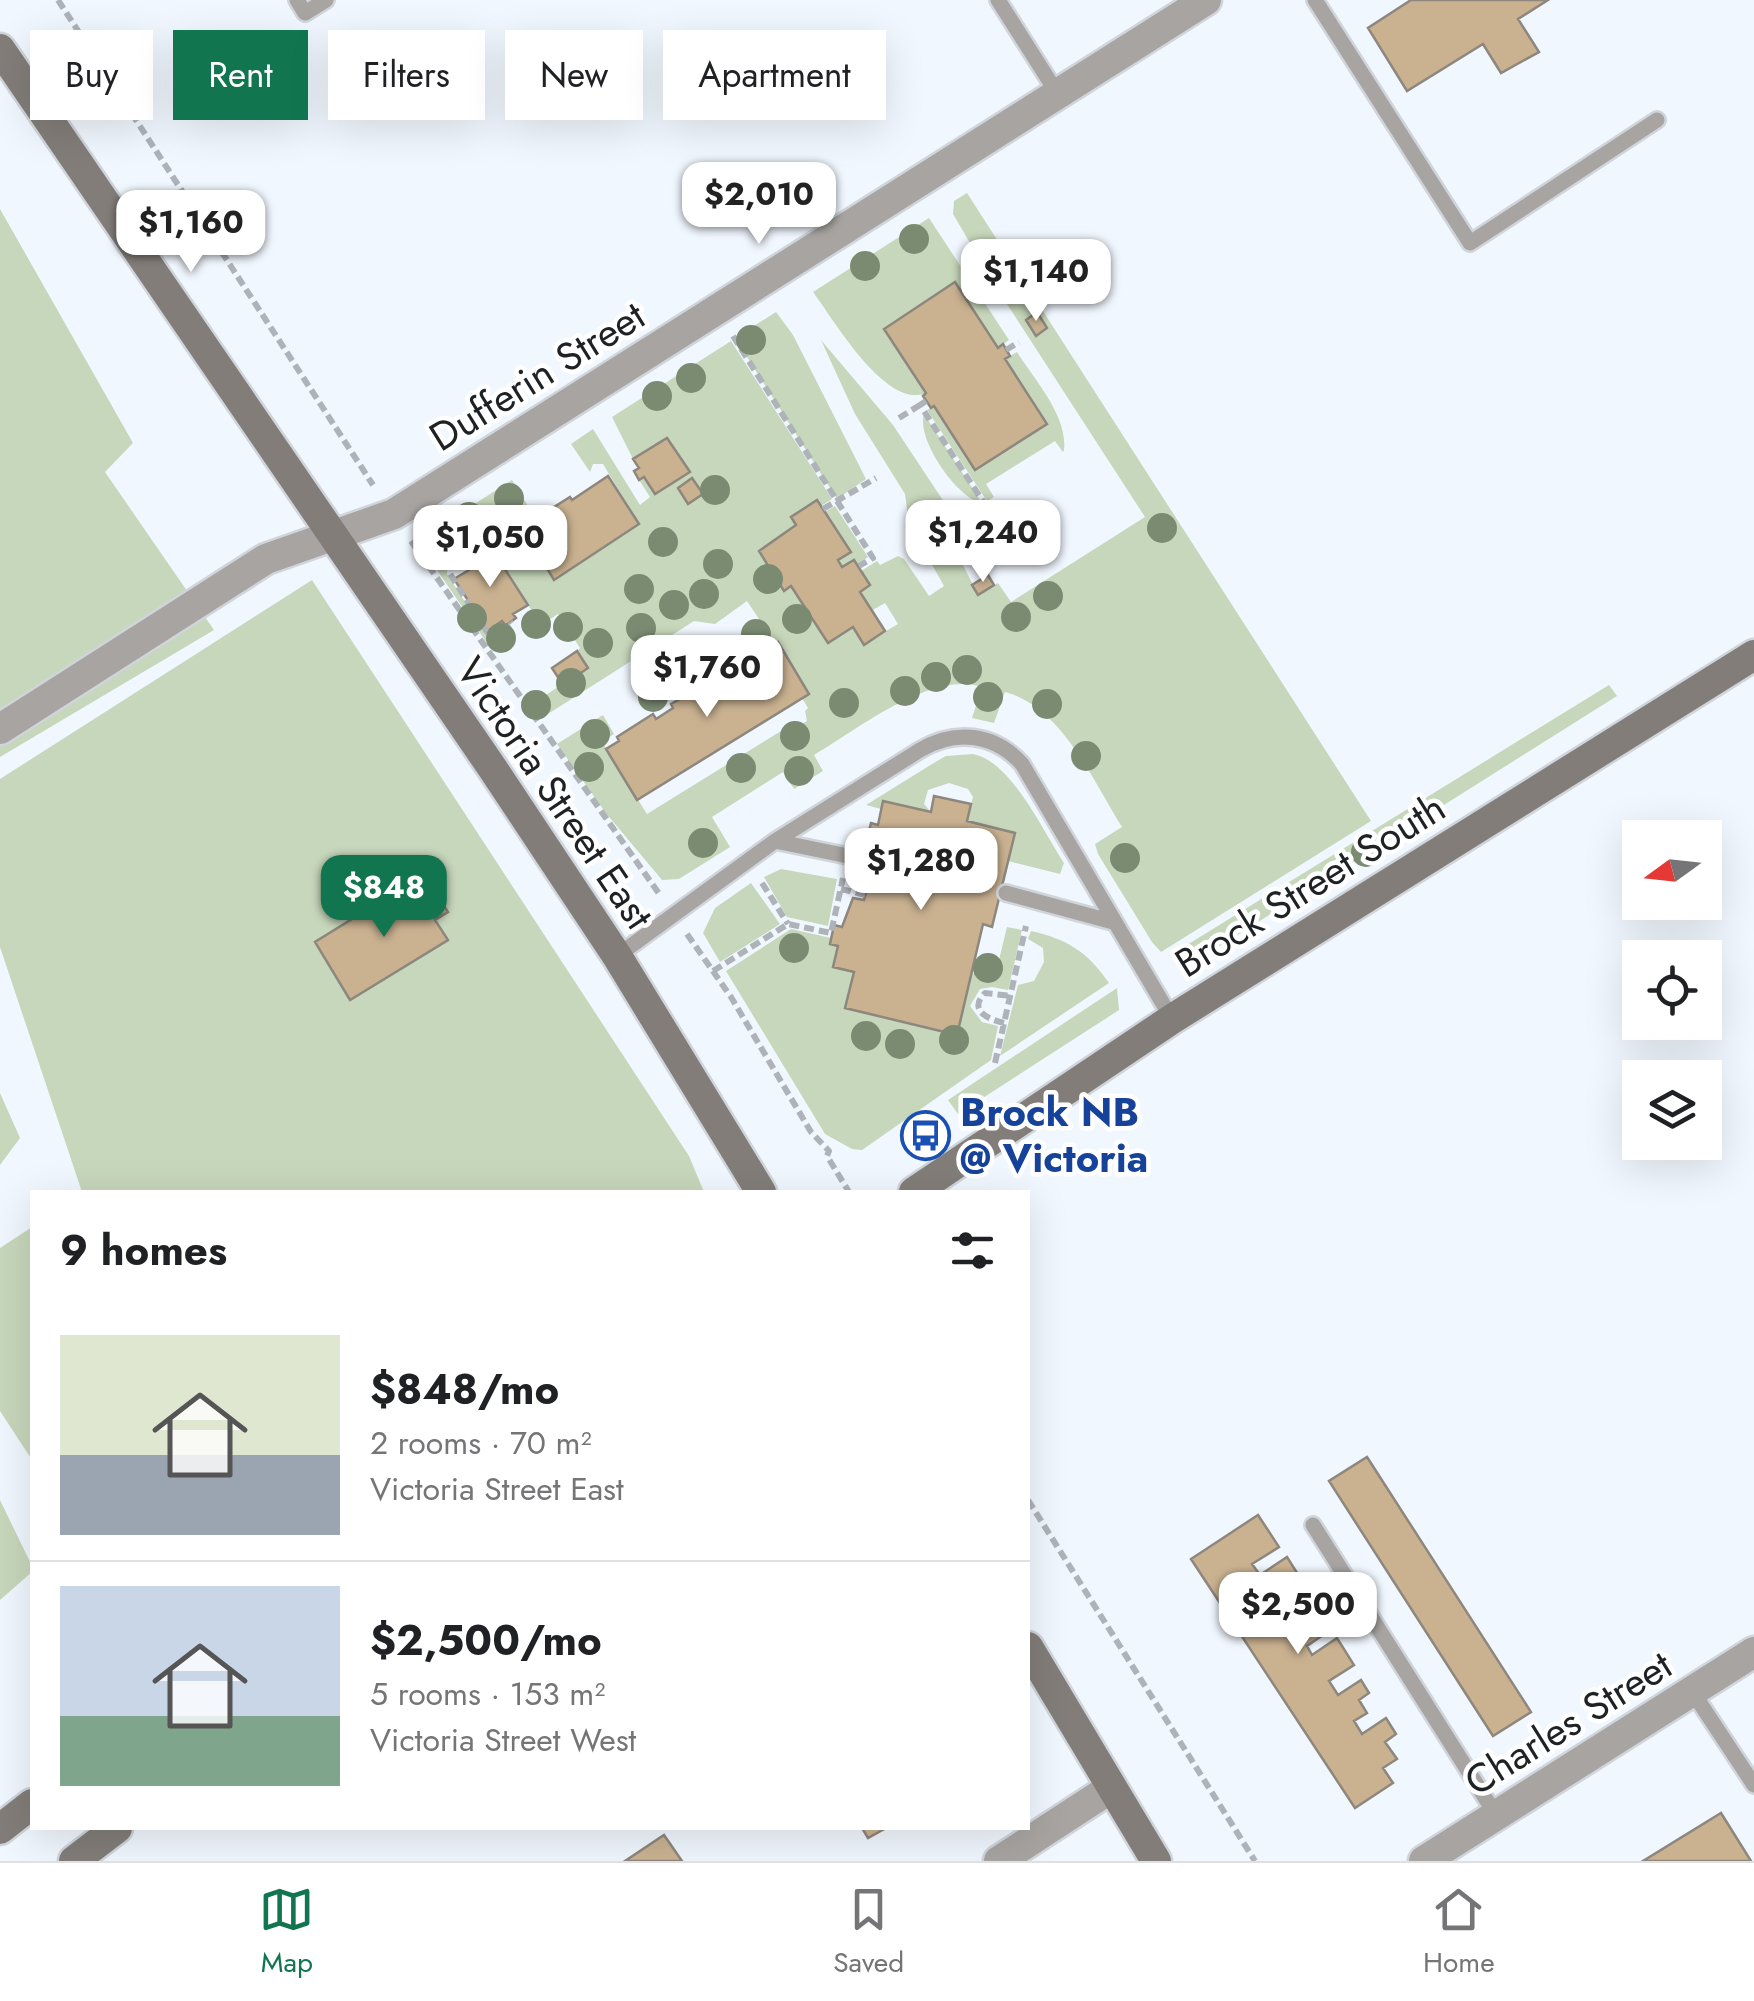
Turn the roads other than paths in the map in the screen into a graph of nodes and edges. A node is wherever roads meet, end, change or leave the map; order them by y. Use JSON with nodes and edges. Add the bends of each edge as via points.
{"nodes":[{"id":1,"x":297,"y":0,"type":"edge"},
{"id":2,"x":326,"y":0,"type":"edge"},
{"id":3,"x":998,"y":0,"type":"edge"},
{"id":4,"x":1206,"y":0,"type":"edge"},
{"id":5,"x":1314,"y":0,"type":"edge"},
{"id":6,"x":0,"y":49,"type":"edge"},
{"id":7,"x":1056,"y":93,"type":"junction"},
{"id":8,"x":1657,"y":120,"type":"dead end"},
{"id":9,"x":332,"y":535,"type":"junction"},
{"id":10,"x":1754,"y":654,"type":"edge"},
{"id":11,"x":0,"y":729,"type":"edge"},
{"id":12,"x":775,"y":841,"type":"junction"},
{"id":13,"x":848,"y":856,"type":"road end"},
{"id":14,"x":1006,"y":893,"type":"dead end"},
{"id":15,"x":1112,"y":922,"type":"junction"},
{"id":16,"x":617,"y":956,"type":"junction"},
{"id":17,"x":1172,"y":1019,"type":"junction"},
{"id":18,"x":760,"y":1190,"type":"edge"},
{"id":19,"x":917,"y":1190,"type":"edge"},
{"id":20,"x":1313,"y":1525,"type":"dead end"},
{"id":21,"x":1030,"y":1650,"type":"edge"},
{"id":22,"x":1754,"y":1652,"type":"edge"},
{"id":23,"x":1692,"y":1691,"type":"junction"},
{"id":24,"x":1754,"y":1785,"type":"edge"},
{"id":25,"x":1111,"y":1788,"type":"junction"},
{"id":26,"x":30,"y":1806,"type":"edge"},
{"id":27,"x":1496,"y":1815,"type":"junction"},
{"id":28,"x":0,"y":1829,"type":"edge"},
{"id":29,"x":114,"y":1830,"type":"edge"},
{"id":30,"x":74,"y":1861,"type":"edge"},
{"id":31,"x":999,"y":1861,"type":"edge"},
{"id":32,"x":1156,"y":1861,"type":"edge"},
{"id":33,"x":1424,"y":1861,"type":"edge"}],
"edges":[{"from":1,"to":2,"type":"lane","via":[[306,13]]},
{"from":3,"to":7,"type":"lane"},
{"from":4,"to":7,"type":"street","name":"Dufferin Street"},
{"from":5,"to":8,"type":"lane","via":[[1470,243]]},
{"from":6,"to":9,"type":"main road","name":"Victoria Street East"},
{"from":7,"to":9,"type":"street","name":"Dufferin Street","via":[[394,514]]},
{"from":9,"to":11,"type":"street","name":"Dufferin Street","via":[[266,558]]},
{"from":9,"to":16,"type":"main road","name":"Victoria Street East"},
{"from":10,"to":17,"type":"main road","name":"Brock Street South"},
{"from":12,"to":13,"type":"lane"},
{"from":12,"to":15,"type":"lane","via":[[932,743],[958,736],[987,739],[1022,764]]},
{"from":12,"to":16,"type":"lane"},
{"from":14,"to":15,"type":"lane"},
{"from":15,"to":17,"type":"lane"},
{"from":16,"to":18,"type":"main road","name":"Victoria Street East"},
{"from":17,"to":19,"type":"main road","name":"Brock Street South"},
{"from":20,"to":27,"type":"lane"},
{"from":21,"to":25,"type":"main road"},
{"from":22,"to":23,"type":"street","name":"Charles Street"},
{"from":23,"to":24,"type":"lane"},
{"from":23,"to":27,"type":"street","name":"Charles Street"},
{"from":25,"to":31,"type":"street"},
{"from":25,"to":32,"type":"main road"},
{"from":26,"to":28,"type":"main road"},
{"from":27,"to":33,"type":"street","name":"Charles Street"},
{"from":29,"to":30,"type":"main road"}]}
